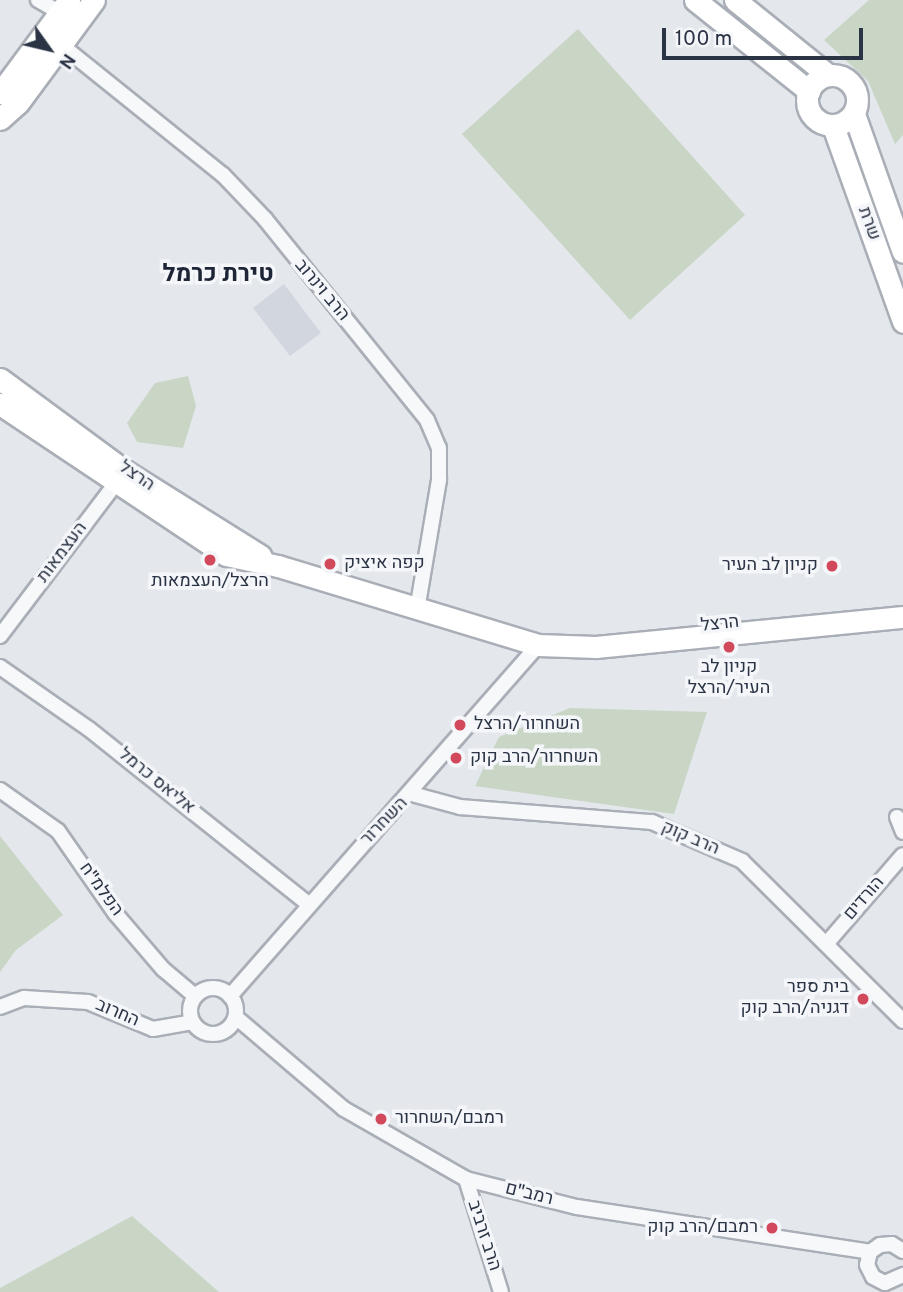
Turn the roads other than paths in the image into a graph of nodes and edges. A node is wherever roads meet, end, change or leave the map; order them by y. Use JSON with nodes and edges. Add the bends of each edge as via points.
{"nodes":[{"id":1,"x":38,"y":0,"type":"edge"},
{"id":2,"x":94,"y":0,"type":"edge"},
{"id":3,"x":695,"y":0,"type":"edge"},
{"id":4,"x":745,"y":3,"type":"edge"},
{"id":5,"x":64,"y":6,"type":"edge"},
{"id":6,"x":60,"y":44,"type":"junction"},
{"id":7,"x":828,"y":75,"type":"junction"},
{"id":8,"x":1,"y":90,"type":"edge"},
{"id":9,"x":809,"y":91,"type":"junction"},
{"id":10,"x":854,"y":114,"type":"junction"},
{"id":11,"x":0,"y":119,"type":"edge"},
{"id":12,"x":833,"y":126,"type":"junction"},
{"id":13,"x":903,"y":252,"type":"edge"},
{"id":14,"x":903,"y":322,"type":"edge"},
{"id":15,"x":0,"y":379,"type":"edge"},
{"id":16,"x":0,"y":404,"type":"edge"},
{"id":17,"x":120,"y":478,"type":"junction"},
{"id":18,"x":903,"y":603,"type":"edge"},
{"id":19,"x":417,"y":610,"type":"junction"},
{"id":20,"x":903,"y":617,"type":"edge"},
{"id":21,"x":0,"y":636,"type":"edge"},
{"id":22,"x":537,"y":645,"type":"junction"},
{"id":23,"x":0,"y":667,"type":"edge"},
{"id":24,"x":0,"y":790,"type":"edge"},
{"id":25,"x":411,"y":794,"type":"junction"},
{"id":26,"x":897,"y":817,"type":"dead end"},
{"id":27,"x":903,"y":832,"type":"edge"},
{"id":28,"x":903,"y":855,"type":"edge"},
{"id":29,"x":307,"y":903,"type":"junction"},
{"id":30,"x":827,"y":943,"type":"junction"},
{"id":31,"x":195,"y":996,"type":"junction"},
{"id":32,"x":230,"y":996,"type":"junction"},
{"id":33,"x":0,"y":1007,"type":"edge"},
{"id":34,"x":237,"y":1018,"type":"junction"},
{"id":35,"x":903,"y":1021,"type":"edge"},
{"id":36,"x":192,"y":1022,"type":"junction"},
{"id":37,"x":466,"y":1179,"type":"junction"},
{"id":38,"x":901,"y":1247,"type":"edge"},
{"id":39,"x":870,"y":1252,"type":"junction"},
{"id":40,"x":903,"y":1275,"type":"edge"},
{"id":41,"x":500,"y":1292,"type":"edge"}],
"edges":[{"from":1,"to":5,"type":"street"},
{"from":2,"to":6,"type":"street"},
{"from":3,"to":9,"type":"street"},
{"from":4,"to":7,"type":"street"},
{"from":5,"to":8,"type":"street"},
{"from":6,"to":11,"type":"street","via":[[18,103]]},
{"from":6,"to":19,"type":"street","name":"הרב וינרוב","via":[[223,175],[265,219],[427,420],[439,448],[439,480]]},
{"from":7,"to":9,"type":"street"},
{"from":7,"to":10,"type":"street","via":[[845,78],[856,90]]},
{"from":9,"to":12,"type":"street","via":[[811,115]]},
{"from":10,"to":12,"type":"street"},
{"from":10,"to":13,"type":"street","name":"שרת"},
{"from":12,"to":14,"type":"street","name":"שרת"},
{"from":15,"to":17,"type":"street","name":"הרצל"},
{"from":16,"to":17,"type":"street","name":"הרצל"},
{"from":17,"to":19,"type":"street","name":"הרצל","via":[[226,555],[278,566]]},
{"from":17,"to":21,"type":"street","name":"העצמאות"},
{"from":18,"to":22,"type":"street","name":"הרצל"},
{"from":19,"to":22,"type":"street","name":"הרצל"},
{"from":20,"to":22,"type":"street","name":"הרצל","via":[[596,647]]},
{"from":22,"to":25,"type":"street","name":"השחרור"},
{"from":23,"to":29,"type":"street","name":"אליאס כרמל","via":[[89,729]]},
{"from":24,"to":31,"type":"street","name":"הפלמ\"ח","via":[[58,831],[115,913],[163,968]]},
{"from":25,"to":29,"type":"street","name":"השחרור"},
{"from":25,"to":30,"type":"street","name":"הרב קוק","via":[[460,807],[652,822],[742,862]]},
{"from":26,"to":27,"type":"street"},
{"from":28,"to":30,"type":"street","name":"הורדים"},
{"from":29,"to":32,"type":"street","name":"השחרור"},
{"from":30,"to":35,"type":"street","name":"הרב קוק"},
{"from":31,"to":32,"type":"street","via":[[209,988]]},
{"from":31,"to":36,"type":"street","via":[[189,1009]]},
{"from":32,"to":34,"type":"street"},
{"from":33,"to":36,"type":"street","name":"החרוב","via":[[24,998],[88,1002],[153,1029]]},
{"from":34,"to":36,"type":"street","via":[[216,1034],[205,1033]]},
{"from":34,"to":37,"type":"street","name":"רמב\"ם","via":[[344,1109]]},
{"from":37,"to":39,"type":"street","name":"רמב\"ם","via":[[577,1207]]},
{"from":37,"to":41,"type":"street","name":"הרב זרביב"},
{"from":38,"to":39,"type":"street","name":"רמב\"ם","via":[[885,1243]]},
{"from":39,"to":40,"type":"street","via":[[867,1265],[878,1281],[892,1283]]}]}
